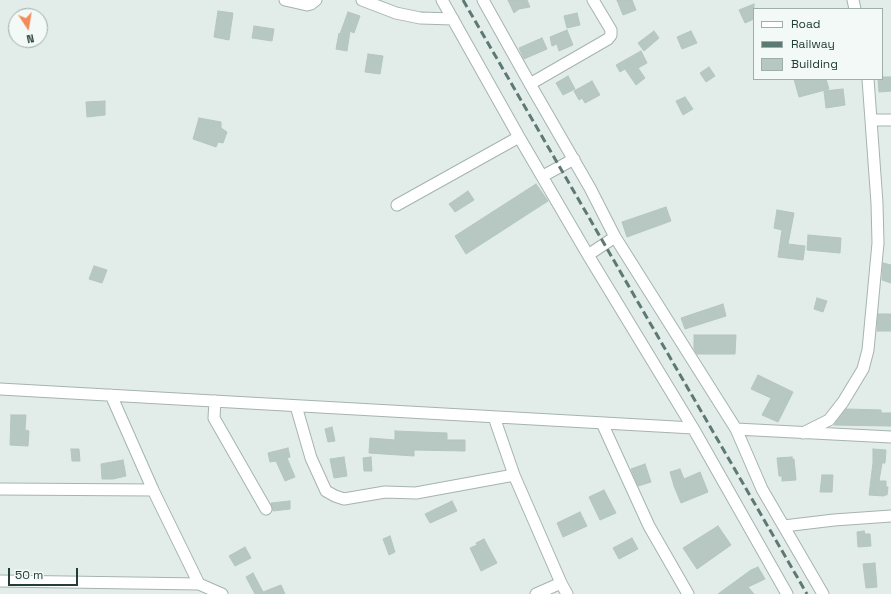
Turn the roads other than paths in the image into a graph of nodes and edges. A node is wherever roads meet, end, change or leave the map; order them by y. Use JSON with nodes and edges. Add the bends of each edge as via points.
{"nodes":[{"id":1,"x":286,"y":0,"type":"edge"},
{"id":2,"x":316,"y":0,"type":"edge"},
{"id":3,"x":362,"y":0,"type":"edge"},
{"id":4,"x":442,"y":0,"type":"edge"},
{"id":5,"x":483,"y":0,"type":"edge"},
{"id":6,"x":593,"y":0,"type":"edge"},
{"id":7,"x":453,"y":19,"type":"junction"},
{"id":8,"x":868,"y":80,"type":"edge"},
{"id":9,"x":530,"y":84,"type":"junction"},
{"id":10,"x":872,"y":120,"type":"junction"},
{"id":11,"x":891,"y":120,"type":"edge"},
{"id":12,"x":519,"y":137,"type":"junction"},
{"id":13,"x":574,"y":159,"type":"junction"},
{"id":14,"x":543,"y":176,"type":"junction"},
{"id":15,"x":397,"y":205,"type":"dead end"},
{"id":16,"x":615,"y":238,"type":"junction"},
{"id":17,"x":588,"y":255,"type":"junction"},
{"id":18,"x":0,"y":389,"type":"edge"},
{"id":19,"x":111,"y":395,"type":"junction"},
{"id":20,"x":215,"y":401,"type":"junction"},
{"id":21,"x":296,"y":406,"type":"junction"},
{"id":22,"x":494,"y":417,"type":"junction"},
{"id":23,"x":602,"y":423,"type":"junction"},
{"id":24,"x":693,"y":428,"type":"junction"},
{"id":25,"x":736,"y":429,"type":"junction"},
{"id":26,"x":803,"y":432,"type":"junction"},
{"id":27,"x":891,"y":437,"type":"edge"},
{"id":28,"x":514,"y":475,"type":"junction"},
{"id":29,"x":0,"y":489,"type":"edge"},
{"id":30,"x":153,"y":490,"type":"junction"},
{"id":31,"x":266,"y":509,"type":"dead end"},
{"id":32,"x":891,"y":516,"type":"edge"},
{"id":33,"x":784,"y":526,"type":"junction"},
{"id":34,"x":0,"y":581,"type":"edge"},
{"id":35,"x":561,"y":583,"type":"junction"},
{"id":36,"x":199,"y":584,"type":"junction"},
{"id":37,"x":222,"y":594,"type":"edge"},
{"id":38,"x":536,"y":594,"type":"edge"},
{"id":39,"x":567,"y":594,"type":"edge"},
{"id":40,"x":688,"y":594,"type":"edge"},
{"id":41,"x":787,"y":594,"type":"edge"},
{"id":42,"x":823,"y":594,"type":"edge"}],
"edges":[{"from":1,"to":2,"type":"street","via":[[307,5]]},
{"from":3,"to":7,"type":"street","via":[[396,13],[420,18]]},
{"from":4,"to":7,"type":"street"},
{"from":5,"to":9,"type":"street"},
{"from":6,"to":9,"type":"street","via":[[611,30],[608,39]]},
{"from":7,"to":12,"type":"street"},
{"from":8,"to":10,"type":"street"},
{"from":9,"to":13,"type":"street"},
{"from":10,"to":11,"type":"street"},
{"from":10,"to":26,"type":"street","via":[[878,243],[868,350],[863,369],[829,420]]},
{"from":12,"to":14,"type":"street"},
{"from":12,"to":15,"type":"street"},
{"from":13,"to":14,"type":"street"},
{"from":13,"to":16,"type":"street"},
{"from":14,"to":17,"type":"street"},
{"from":16,"to":17,"type":"street"},
{"from":16,"to":25,"type":"street"},
{"from":17,"to":24,"type":"street"},
{"from":18,"to":19,"type":"street"},
{"from":19,"to":20,"type":"street"},
{"from":19,"to":30,"type":"street"},
{"from":20,"to":21,"type":"street"},
{"from":20,"to":31,"type":"street","via":[[214,418]]},
{"from":21,"to":22,"type":"street"},
{"from":21,"to":28,"type":"street","via":[[311,458],[326,491],[344,499],[385,492],[416,494]]},
{"from":22,"to":23,"type":"street"},
{"from":22,"to":28,"type":"street"},
{"from":23,"to":24,"type":"street"},
{"from":23,"to":40,"type":"street","via":[[649,526]]},
{"from":24,"to":41,"type":"street"},
{"from":25,"to":26,"type":"street"},
{"from":25,"to":33,"type":"street","via":[[762,489]]},
{"from":26,"to":27,"type":"street"},
{"from":28,"to":35,"type":"street"},
{"from":29,"to":30,"type":"street"},
{"from":30,"to":36,"type":"street"},
{"from":32,"to":33,"type":"street"},
{"from":33,"to":42,"type":"street"},
{"from":34,"to":36,"type":"street"},
{"from":35,"to":38,"type":"street"},
{"from":35,"to":39,"type":"street"},
{"from":36,"to":37,"type":"street"}]}
